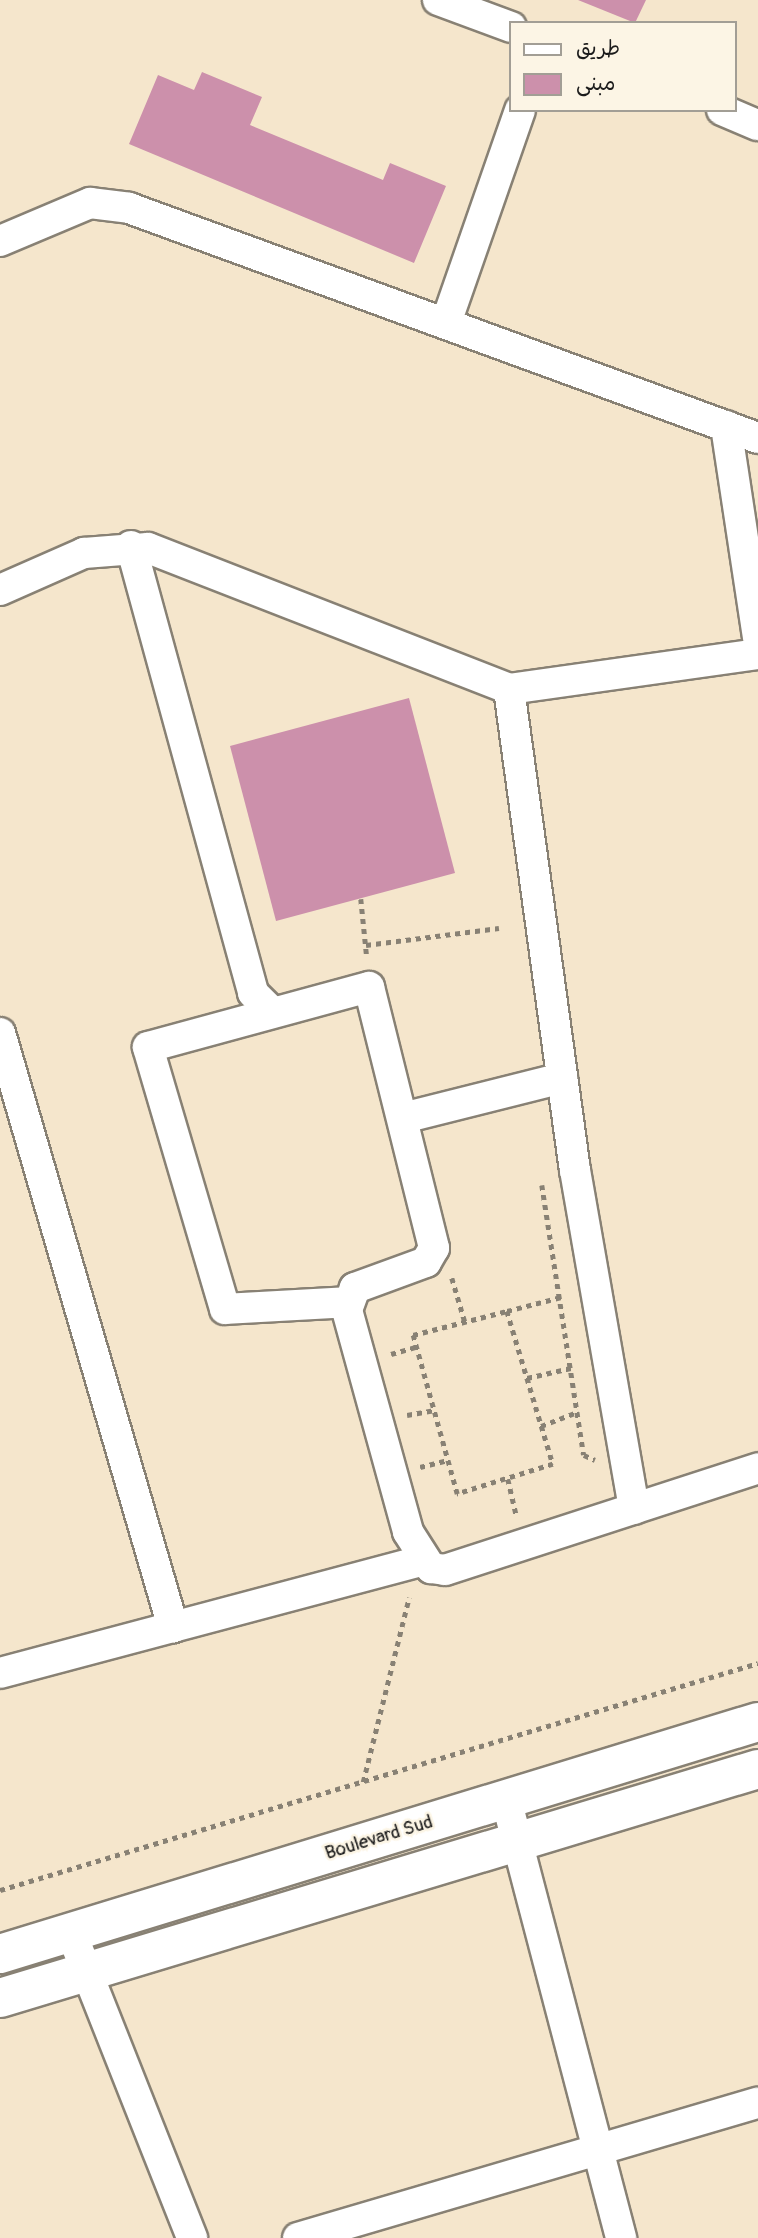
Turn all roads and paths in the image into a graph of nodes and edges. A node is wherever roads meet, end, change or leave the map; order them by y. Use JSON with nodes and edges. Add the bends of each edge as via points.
{"nodes":[{"id":1,"x":438,"y":0,"type":"edge"},
{"id":2,"x":510,"y":27,"type":"edge"},
{"id":3,"x":519,"y":112,"type":"edge"},
{"id":4,"x":727,"y":112,"type":"edge"},
{"id":5,"x":758,"y":125,"type":"edge"},
{"id":6,"x":0,"y":241,"type":"edge"},
{"id":7,"x":447,"y":320,"type":"junction"},
{"id":8,"x":726,"y":426,"type":"junction"},
{"id":9,"x":758,"y":438,"type":"edge"},
{"id":10,"x":131,"y":546,"type":"junction"},
{"id":11,"x":0,"y":590,"type":"edge"},
{"id":12,"x":758,"y":638,"type":"edge"},
{"id":13,"x":758,"y":654,"type":"edge"},
{"id":14,"x":509,"y":689,"type":"junction"},
{"id":15,"x":361,"y":899,"type":"dead end"},
{"id":16,"x":499,"y":928,"type":"dead end"},
{"id":17,"x":366,"y":944,"type":"junction"},
{"id":18,"x":369,"y":987,"type":"junction"},
{"id":19,"x":270,"y":1010,"type":"junction"},
{"id":20,"x":0,"y":1033,"type":"edge"},
{"id":21,"x":562,"y":1078,"type":"junction"},
{"id":22,"x":403,"y":1118,"type":"junction"},
{"id":23,"x":540,"y":1173,"type":"dead end"},
{"id":24,"x":459,"y":1269,"type":"dead end"},
{"id":25,"x":450,"y":1271,"type":"junction"},
{"id":26,"x":438,"y":1274,"type":"dead end"},
{"id":27,"x":561,"y":1297,"type":"junction"},
{"id":28,"x":349,"y":1302,"type":"junction"},
{"id":29,"x":507,"y":1311,"type":"junction"},
{"id":30,"x":465,"y":1322,"type":"junction"},
{"id":31,"x":416,"y":1347,"type":"junction"},
{"id":32,"x":380,"y":1357,"type":"dead end"},
{"id":33,"x":571,"y":1368,"type":"junction"},
{"id":34,"x":527,"y":1378,"type":"junction"},
{"id":35,"x":434,"y":1409,"type":"junction"},
{"id":36,"x":578,"y":1412,"type":"junction"},
{"id":37,"x":399,"y":1417,"type":"dead end"},
{"id":38,"x":541,"y":1426,"type":"junction"},
{"id":39,"x":448,"y":1460,"type":"junction"},
{"id":40,"x":603,"y":1464,"type":"dead end"},
{"id":41,"x":758,"y":1468,"type":"edge"},
{"id":42,"x":416,"y":1482,"type":"dead end"},
{"id":43,"x":634,"y":1508,"type":"junction"},
{"id":44,"x":530,"y":1518,"type":"dead end"},
{"id":45,"x":505,"y":1525,"type":"dead end"},
{"id":46,"x":422,"y":1561,"type":"junction"},
{"id":47,"x":173,"y":1627,"type":"junction"},
{"id":48,"x":758,"y":1663,"type":"edge"},
{"id":49,"x":0,"y":1673,"type":"edge"},
{"id":50,"x":758,"y":1722,"type":"edge"},
{"id":51,"x":758,"y":1769,"type":"edge"},
{"id":52,"x":363,"y":1782,"type":"junction"},
{"id":53,"x":506,"y":1799,"type":"junction"},
{"id":54,"x":517,"y":1840,"type":"junction"},
{"id":55,"x":0,"y":1890,"type":"edge"},
{"id":56,"x":71,"y":1932,"type":"junction"},
{"id":57,"x":0,"y":1954,"type":"edge"},
{"id":58,"x":83,"y":1972,"type":"junction"},
{"id":59,"x":0,"y":1998,"type":"edge"},
{"id":60,"x":758,"y":2103,"type":"edge"},
{"id":61,"x":596,"y":2148,"type":"junction"},
{"id":62,"x":192,"y":2238,"type":"edge"},
{"id":63,"x":298,"y":2238,"type":"edge"},
{"id":64,"x":621,"y":2238,"type":"edge"}],
"edges":[{"from":1,"to":2,"type":"street"},
{"from":3,"to":7,"type":"street"},
{"from":4,"to":5,"type":"street"},
{"from":6,"to":7,"type":"street","via":[[90,203],[106,203]]},
{"from":7,"to":8,"type":"street"},
{"from":8,"to":9,"type":"street"},
{"from":8,"to":12,"type":"street"},
{"from":10,"to":11,"type":"street","via":[[84,553]]},
{"from":10,"to":14,"type":"street","via":[[165,552]]},
{"from":10,"to":19,"type":"street","via":[[253,993]]},
{"from":13,"to":14,"type":"street"},
{"from":14,"to":21,"type":"street"},
{"from":15,"to":17,"type":"path"},
{"from":16,"to":17,"type":"path"},
{"from":17,"to":18,"type":"path"},
{"from":18,"to":19,"type":"street"},
{"from":18,"to":22,"type":"street"},
{"from":19,"to":28,"type":"street","via":[[148,1046],[225,1309]]},
{"from":20,"to":47,"type":"street"},
{"from":21,"to":22,"type":"street"},
{"from":21,"to":43,"type":"street"},
{"from":22,"to":28,"type":"street","via":[[434,1239],[432,1258],[361,1284]]},
{"from":23,"to":27,"type":"path"},
{"from":24,"to":25,"type":"path"},
{"from":25,"to":26,"type":"path"},
{"from":25,"to":30,"type":"path"},
{"from":27,"to":29,"type":"path"},
{"from":27,"to":33,"type":"path"},
{"from":28,"to":46,"type":"street","via":[[349,1322],[408,1532]]},
{"from":29,"to":30,"type":"path"},
{"from":29,"to":34,"type":"path"},
{"from":30,"to":31,"type":"path","via":[[413,1335]]},
{"from":31,"to":32,"type":"path"},
{"from":31,"to":35,"type":"path"},
{"from":33,"to":34,"type":"path"},
{"from":33,"to":36,"type":"path"},
{"from":34,"to":38,"type":"path"},
{"from":35,"to":37,"type":"path"},
{"from":35,"to":39,"type":"path"},
{"from":36,"to":38,"type":"path"},
{"from":36,"to":40,"type":"path","via":[[584,1455]]},
{"from":38,"to":39,"type":"path","via":[[553,1464],[457,1493]]},
{"from":39,"to":42,"type":"path","via":[[413,1469]]},
{"from":41,"to":43,"type":"street"},
{"from":43,"to":46,"type":"street","via":[[445,1570]]},
{"from":44,"to":45,"type":"path"},
{"from":46,"to":47,"type":"street"},
{"from":46,"to":52,"type":"path","via":[[404,1611]]},
{"from":47,"to":49,"type":"street"},
{"from":48,"to":52,"type":"path"},
{"from":50,"to":53,"type":"main road","name":"Boulevard Sud"},
{"from":51,"to":54,"type":"main road"},
{"from":52,"to":55,"type":"path"},
{"from":53,"to":54,"type":"street"},
{"from":53,"to":56,"type":"main road","name":"Boulevard Sud"},
{"from":54,"to":58,"type":"main road"},
{"from":54,"to":61,"type":"street"},
{"from":56,"to":57,"type":"main road","name":"Boulevard Sud"},
{"from":56,"to":58,"type":"street"},
{"from":58,"to":59,"type":"main road"},
{"from":58,"to":62,"type":"street"},
{"from":60,"to":61,"type":"street"},
{"from":61,"to":63,"type":"street"},
{"from":61,"to":64,"type":"street"}]}
